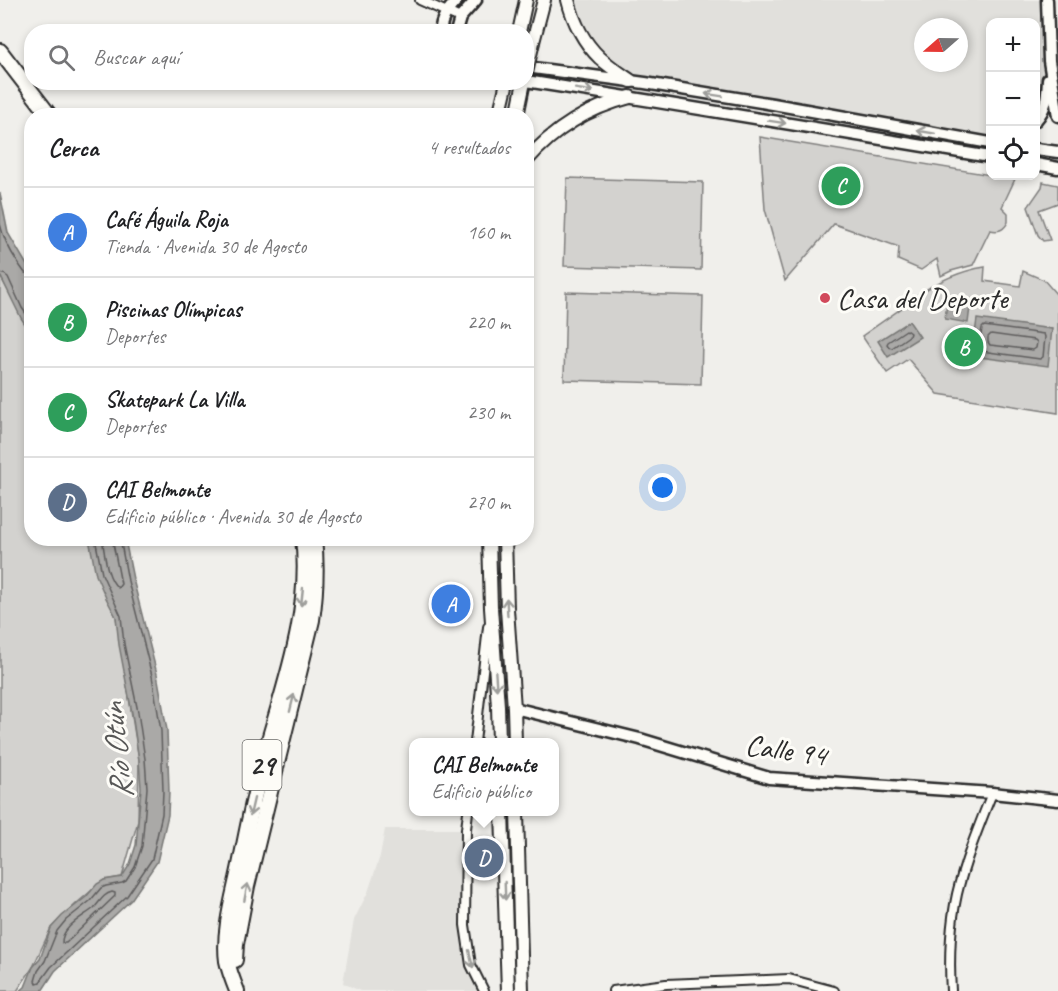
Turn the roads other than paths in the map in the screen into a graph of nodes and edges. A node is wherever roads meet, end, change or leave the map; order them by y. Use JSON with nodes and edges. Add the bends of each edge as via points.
{"nodes":[{"id":1,"x":420,"y":0,"type":"edge"},
{"id":2,"x":457,"y":0,"type":"edge"},
{"id":3,"x":476,"y":0,"type":"edge"},
{"id":4,"x":526,"y":0,"type":"edge"},
{"id":5,"x":544,"y":0,"type":"edge"},
{"id":6,"x":568,"y":0,"type":"edge"},
{"id":7,"x":1047,"y":0,"type":"edge"},
{"id":8,"x":446,"y":12,"type":"junction"},
{"id":9,"x":460,"y":18,"type":"junction"},
{"id":10,"x":441,"y":24,"type":"edge"},
{"id":11,"x":458,"y":24,"type":"edge"},
{"id":12,"x":521,"y":24,"type":"edge"},
{"id":13,"x":534,"y":38,"type":"edge"},
{"id":14,"x":0,"y":51,"type":"edge"},
{"id":15,"x":1049,"y":61,"type":"junction"},
{"id":16,"x":534,"y":68,"type":"edge"},
{"id":17,"x":631,"y":81,"type":"junction"},
{"id":18,"x":24,"y":82,"type":"edge"},
{"id":19,"x":534,"y":83,"type":"edge"},
{"id":20,"x":30,"y":90,"type":"edge"},
{"id":21,"x":505,"y":90,"type":"edge"},
{"id":22,"x":523,"y":90,"type":"edge"},
{"id":23,"x":630,"y":97,"type":"junction"},
{"id":24,"x":44,"y":108,"type":"edge"},
{"id":25,"x":501,"y":108,"type":"edge"},
{"id":26,"x":518,"y":108,"type":"edge"},
{"id":27,"x":1040,"y":115,"type":"edge"},
{"id":28,"x":1058,"y":116,"type":"edge"},
{"id":29,"x":986,"y":142,"type":"edge"},
{"id":30,"x":1040,"y":150,"type":"edge"},
{"id":31,"x":1058,"y":152,"type":"edge"},
{"id":32,"x":534,"y":153,"type":"edge"},
{"id":33,"x":986,"y":156,"type":"edge"},
{"id":34,"x":1040,"y":165,"type":"edge"},
{"id":35,"x":1058,"y":168,"type":"edge"},
{"id":36,"x":303,"y":546,"type":"edge"},
{"id":37,"x":314,"y":546,"type":"edge"},
{"id":38,"x":489,"y":546,"type":"edge"},
{"id":39,"x":505,"y":546,"type":"edge"},
{"id":40,"x":491,"y":608,"type":"junction"},
{"id":41,"x":514,"y":708,"type":"junction"},
{"id":42,"x":475,"y":738,"type":"edge"},
{"id":43,"x":499,"y":738,"type":"edge"},
{"id":44,"x":515,"y":738,"type":"edge"},
{"id":45,"x":992,"y":793,"type":"junction"},
{"id":46,"x":1058,"y":800,"type":"edge"},
{"id":47,"x":468,"y":816,"type":"edge"},
{"id":48,"x":502,"y":816,"type":"edge"},
{"id":49,"x":517,"y":816,"type":"edge"},
{"id":50,"x":237,"y":991,"type":"edge"},
{"id":51,"x":243,"y":991,"type":"edge"},
{"id":52,"x":484,"y":991,"type":"edge"},
{"id":53,"x":508,"y":991,"type":"edge"},
{"id":54,"x":522,"y":991,"type":"edge"},
{"id":55,"x":613,"y":991,"type":"edge"},
{"id":56,"x":834,"y":991,"type":"edge"},
{"id":57,"x":951,"y":991,"type":"edge"}],
"edges":[{"from":1,"to":8,"type":"street"},
{"from":2,"to":8,"type":"street"},
{"from":3,"to":9,"type":"street"},
{"from":4,"to":12,"type":"main road"},
{"from":5,"to":13,"type":"main road","bridge":true},
{"from":6,"to":17,"type":"main road","via":[[588,45]]},
{"from":7,"to":15,"type":"street"},
{"from":8,"to":9,"type":"street"},
{"from":8,"to":10,"type":"street"},
{"from":9,"to":11,"type":"street"},
{"from":14,"to":18,"type":"highway"},
{"from":15,"to":27,"type":"street","via":[[1046,104]]},
{"from":15,"to":28,"type":"street"},
{"from":16,"to":17,"type":"street"},
{"from":29,"to":17,"type":"street","one_way":true},
{"from":19,"to":23,"type":"street","one_way":true},
{"from":20,"to":24,"type":"highway"},
{"from":21,"to":25,"type":"main road"},
{"from":22,"to":26,"type":"main road"},
{"from":23,"to":32,"type":"main road","via":[[573,120]]},
{"from":23,"to":33,"type":"street","one_way":true},
{"from":30,"to":31,"type":"street"},
{"from":34,"to":35,"type":"street"},
{"from":36,"to":50,"type":"highway","number":"29","one_way":true,"via":[[300,616],[250,814],[230,917],[226,953]]},
{"from":51,"to":37,"type":"highway","number":"29","one_way":true,"via":[[236,969],[236,944],[312,620]]},
{"from":38,"to":40,"type":"main road"},
{"from":41,"to":39,"type":"main road","one_way":true},
{"from":40,"to":42,"type":"street"},
{"from":40,"to":43,"type":"main road","one_way":true},
{"from":41,"to":44,"type":"main road"},
{"from":41,"to":45,"type":"street","name":"Calle 94","via":[[640,739],[769,778]]},
{"from":45,"to":46,"type":"street","name":"Calle 94"},
{"from":45,"to":57,"type":"street","via":[[957,892],[950,942]]},
{"from":47,"to":52,"type":"street","one_way":true,"via":[[465,926],[471,965]]},
{"from":48,"to":53,"type":"main road","one_way":true},
{"from":49,"to":54,"type":"main road"},
{"from":55,"to":56,"type":"street","via":[[666,984],[789,979]]}]}
